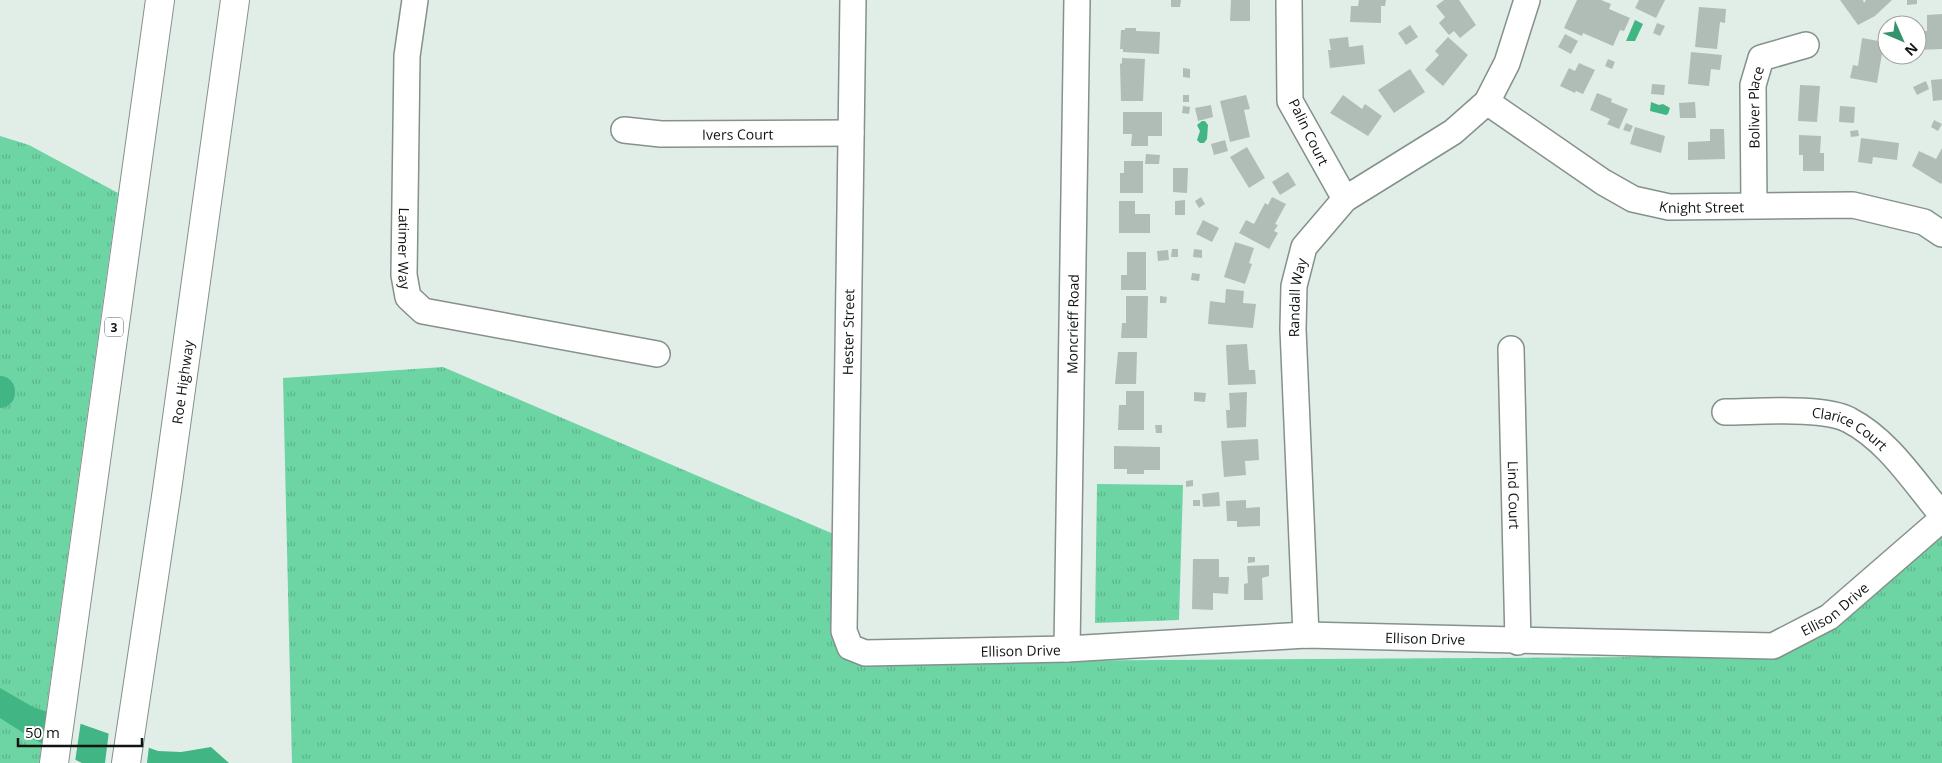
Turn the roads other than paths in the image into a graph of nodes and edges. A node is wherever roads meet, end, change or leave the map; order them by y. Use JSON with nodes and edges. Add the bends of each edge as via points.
{"nodes":[{"id":1,"x":160,"y":0,"type":"edge"},
{"id":2,"x":235,"y":0,"type":"edge"},
{"id":3,"x":415,"y":0,"type":"edge"},
{"id":4,"x":853,"y":0,"type":"edge"},
{"id":5,"x":1077,"y":0,"type":"edge"},
{"id":6,"x":1289,"y":0,"type":"edge"},
{"id":7,"x":1526,"y":0,"type":"edge"},
{"id":8,"x":1806,"y":45,"type":"dead end"},
{"id":9,"x":1487,"y":102,"type":"junction"},
{"id":10,"x":624,"y":130,"type":"dead end"},
{"id":11,"x":851,"y":133,"type":"junction"},
{"id":12,"x":1345,"y":199,"type":"junction"},
{"id":13,"x":1754,"y":205,"type":"junction"},
{"id":14,"x":1942,"y":234,"type":"edge"},
{"id":15,"x":1511,"y":349,"type":"dead end"},
{"id":16,"x":657,"y":354,"type":"dead end"},
{"id":17,"x":1725,"y":412,"type":"dead end"},
{"id":18,"x":1942,"y":515,"type":"edge"},
{"id":19,"x":1942,"y":519,"type":"edge"},
{"id":20,"x":1306,"y":635,"type":"junction"},
{"id":21,"x":1518,"y":642,"type":"junction"},
{"id":22,"x":1067,"y":649,"type":"junction"},
{"id":23,"x":864,"y":653,"type":"joint"},
{"id":24,"x":54,"y":763,"type":"edge"},
{"id":25,"x":126,"y":763,"type":"edge"}],
"edges":[{"from":1,"to":24,"type":"highway","number":"3"},
{"from":2,"to":25,"type":"highway","name":"Roe Highway"},
{"from":3,"to":16,"type":"street","name":"Latimer Way","via":[[408,56],[404,275],[408,297],[423,311]]},
{"from":4,"to":11,"type":"street","name":"Hester Street"},
{"from":5,"to":22,"type":"street","name":"Moncrieff Road"},
{"from":6,"to":12,"type":"street","name":"Palin Court","via":[[1290,101]]},
{"from":7,"to":9,"type":"street","name":"Randall Way","via":[[1507,63]]},
{"from":8,"to":13,"type":"street","name":"Boliver Place","via":[[1761,58],[1753,85]]},
{"from":9,"to":12,"type":"street","name":"Randall Way","via":[[1453,132]]},
{"from":9,"to":13,"type":"street","name":"Knight Street","via":[[1633,199],[1669,206]]},
{"from":10,"to":11,"type":"street","name":"Ivers Court","via":[[661,134]]},
{"from":11,"to":23,"type":"street","name":"Hester Street","via":[[844,631],[850,646]]},
{"from":12,"to":20,"type":"street","name":"Randall Way","via":[[1304,247],[1294,286]]},
{"from":13,"to":14,"type":"street","name":"Knight Street","via":[[1853,205],[1924,222]]},
{"from":15,"to":21,"type":"street","name":"Lind Court"},
{"from":17,"to":18,"type":"street","name":"Clarice Court","via":[[1809,411],[1848,419],[1878,440]]},
{"from":19,"to":21,"type":"street","name":"Ellison Drive","via":[[1829,617],[1773,646]]},
{"from":20,"to":21,"type":"street","name":"Ellison Drive"},
{"from":20,"to":22,"type":"street","name":"Ellison Drive"},
{"from":22,"to":23,"type":"street","name":"Ellison Drive"}]}
